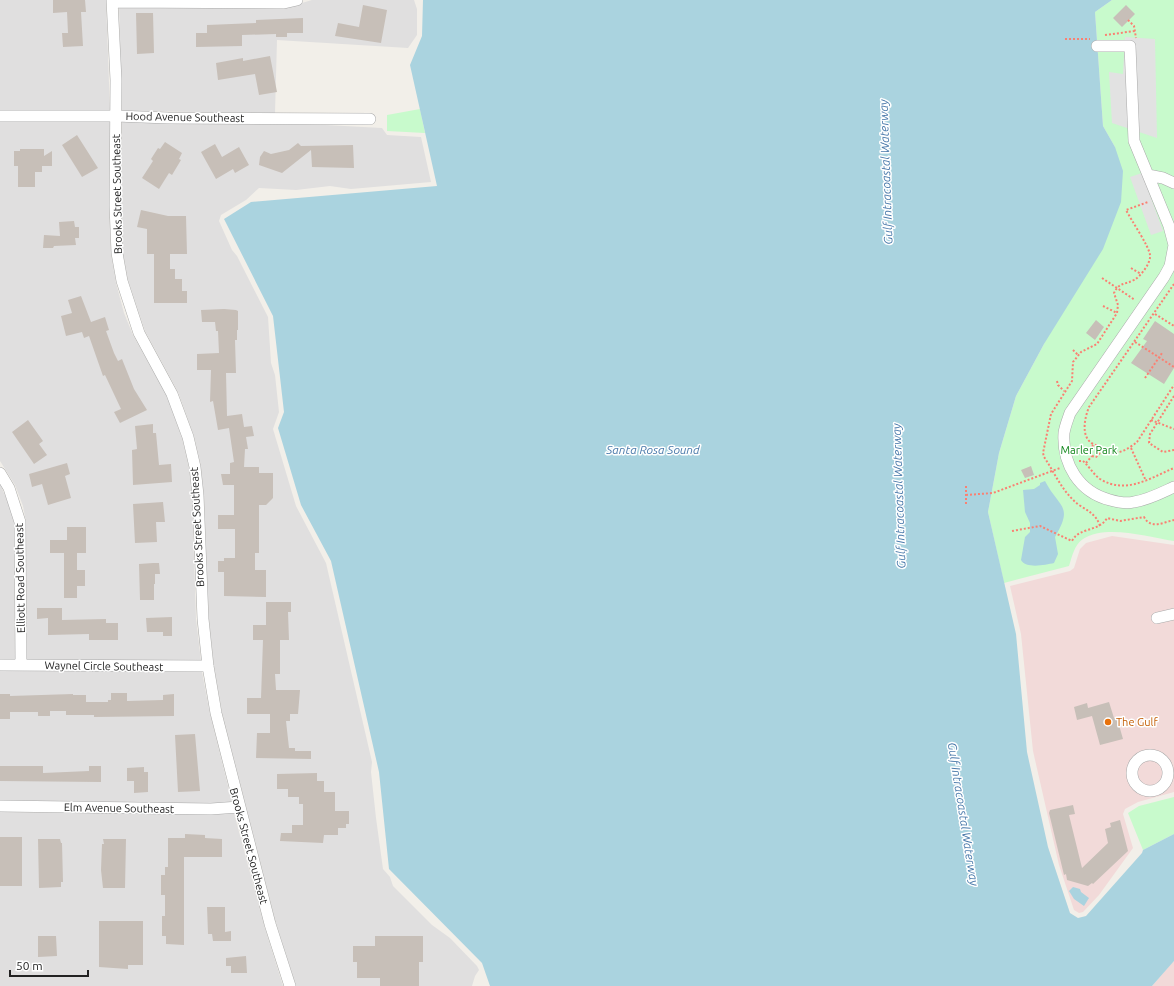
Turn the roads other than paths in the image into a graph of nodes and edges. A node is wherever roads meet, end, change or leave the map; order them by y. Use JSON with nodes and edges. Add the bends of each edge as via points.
{"nodes":[{"id":1,"x":297,"y":0,"type":"edge"},
{"id":2,"x":112,"y":1,"type":"edge"},
{"id":3,"x":1097,"y":46,"type":"dead end"},
{"id":4,"x":0,"y":116,"type":"edge"},
{"id":5,"x":116,"y":116,"type":"junction"},
{"id":6,"x":370,"y":119,"type":"dead end"},
{"id":7,"x":1148,"y":175,"type":"junction"},
{"id":8,"x":1174,"y":183,"type":"edge"},
{"id":9,"x":0,"y":473,"type":"edge"},
{"id":10,"x":1174,"y":487,"type":"edge"},
{"id":11,"x":1174,"y":614,"type":"edge"},
{"id":12,"x":1157,"y":618,"type":"dead end"},
{"id":13,"x":0,"y":665,"type":"edge"},
{"id":14,"x":21,"y":665,"type":"junction"},
{"id":15,"x":208,"y":666,"type":"junction"},
{"id":16,"x":0,"y":806,"type":"edge"},
{"id":17,"x":239,"y":807,"type":"junction"},
{"id":18,"x":290,"y":986,"type":"edge"}],
"edges":[{"from":1,"to":2,"type":"street","via":[[284,3]]},
{"from":2,"to":5,"type":"street","name":"Brooks Street Southeast"},
{"from":3,"to":7,"type":"street","via":[[1130,46],[1134,141]]},
{"from":4,"to":5,"type":"street","name":"Hood Avenue Southeast"},
{"from":5,"to":6,"type":"street","name":"Hood Avenue Southeast"},
{"from":5,"to":15,"type":"street","name":"Brooks Street Southeast","via":[[117,253],[130,311],[139,334],[172,394],[185,426],[195,467],[202,619]]},
{"from":7,"to":8,"type":"street"},
{"from":7,"to":10,"type":"street","via":[[1174,245],[1170,266],[1070,412],[1064,432],[1065,451],[1072,473],[1086,490],[1101,497],[1117,502],[1133,502]]},
{"from":9,"to":14,"type":"street","name":"Elliott Road Southeast","via":[[9,488],[20,522]]},
{"from":11,"to":12,"type":"street"},
{"from":13,"to":14,"type":"street","name":"Waynel Circle Southeast"},
{"from":14,"to":15,"type":"street","name":"Waynel Circle Southeast"},
{"from":15,"to":17,"type":"street","name":"Brooks Street Southeast","via":[[216,713]]},
{"from":16,"to":17,"type":"street","name":"Elm Avenue Southeast","via":[[211,809]]},
{"from":17,"to":18,"type":"street","name":"Brooks Street Southeast","via":[[270,924]]}]}
